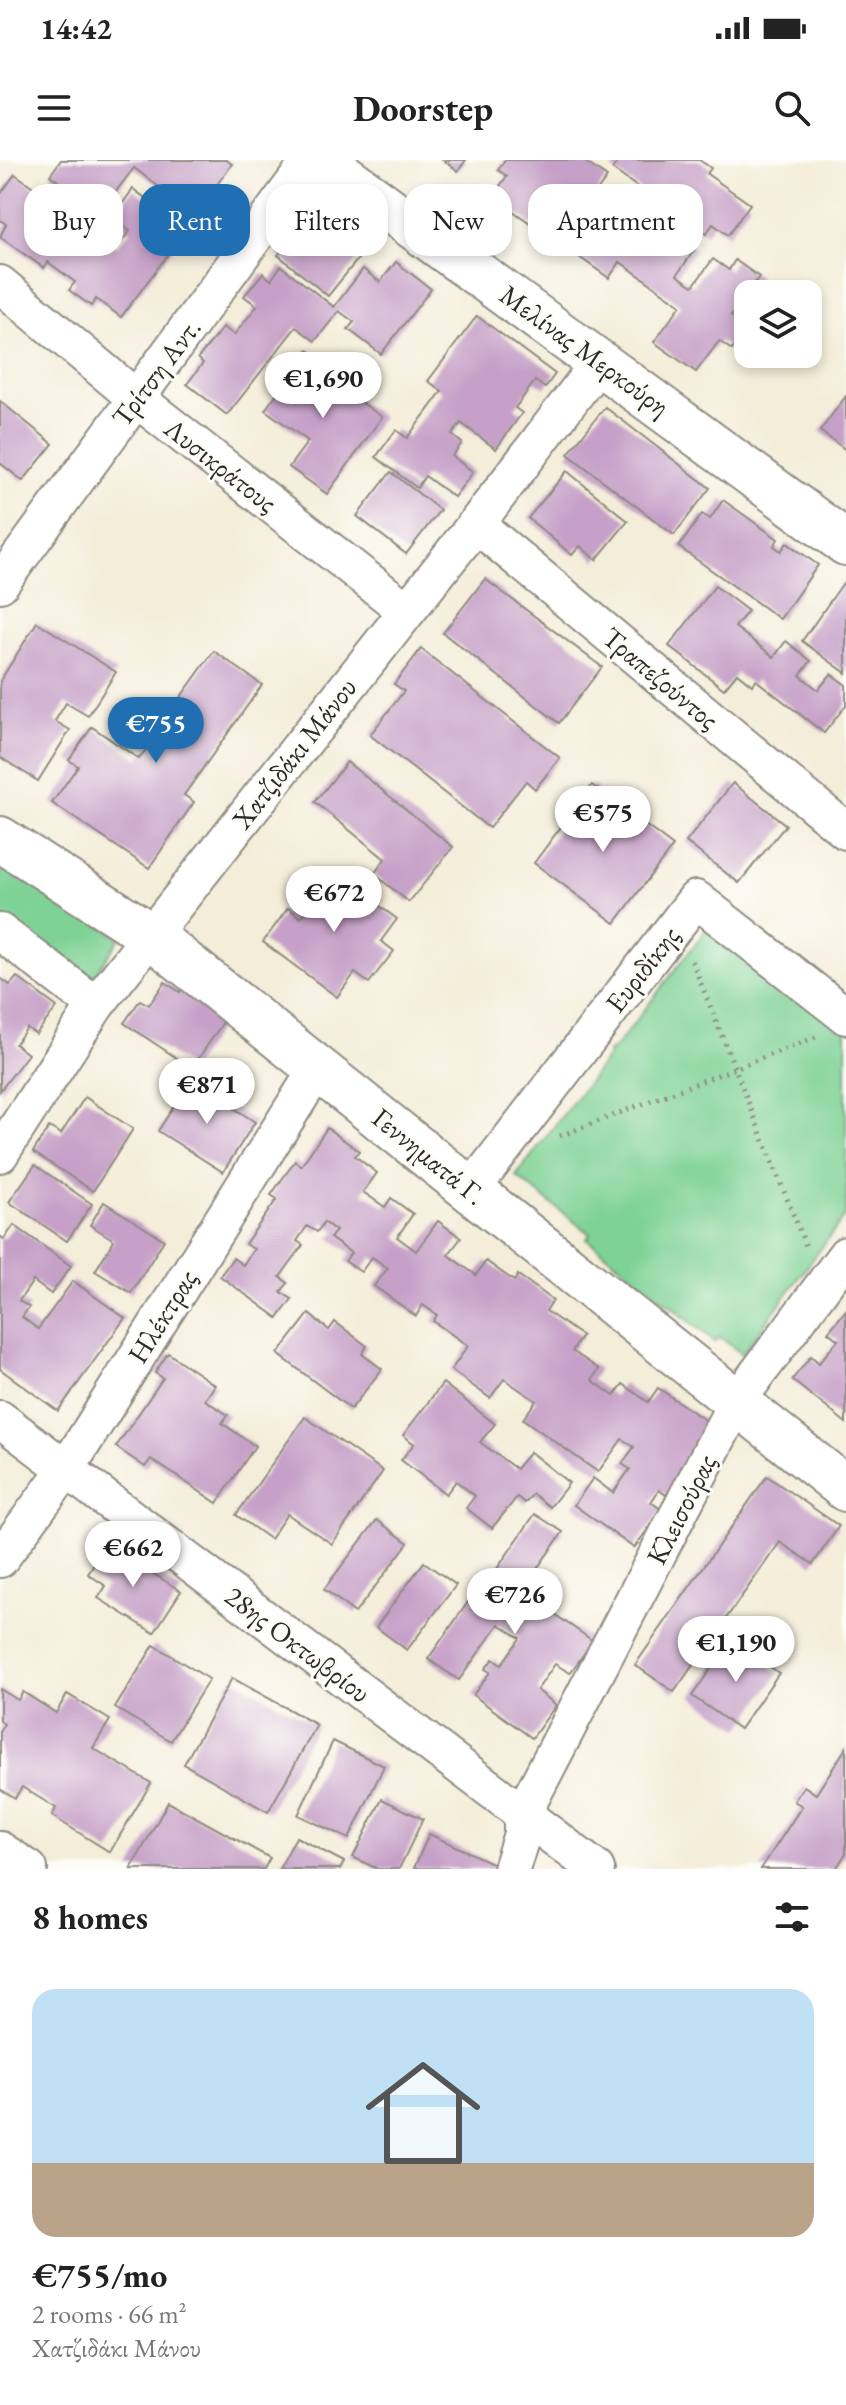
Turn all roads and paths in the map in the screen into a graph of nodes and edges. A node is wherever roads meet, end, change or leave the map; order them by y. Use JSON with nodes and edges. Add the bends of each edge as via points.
{"nodes":[{"id":1,"x":311,"y":160,"type":"edge"},
{"id":2,"x":322,"y":160,"type":"edge"},
{"id":3,"x":0,"y":284,"type":"edge"},
{"id":4,"x":601,"y":360,"type":"junction"},
{"id":5,"x":137,"y":399,"type":"junction"},
{"id":6,"x":476,"y":524,"type":"junction"},
{"id":7,"x":846,"y":543,"type":"edge"},
{"id":8,"x":0,"y":584,"type":"edge"},
{"id":9,"x":407,"y":611,"type":"junction"},
{"id":10,"x":846,"y":831,"type":"edge"},
{"id":11,"x":0,"y":839,"type":"edge"},
{"id":12,"x":677,"y":923,"type":"junction"},
{"id":13,"x":0,"y":932,"type":"edge"},
{"id":14,"x":150,"y":935,"type":"junction"},
{"id":15,"x":96,"y":1005,"type":"junction"},
{"id":16,"x":832,"y":1026,"type":"edge"},
{"id":17,"x":318,"y":1068,"type":"junction"},
{"id":18,"x":735,"y":1068,"type":"junction"},
{"id":19,"x":549,"y":1140,"type":"dead end"},
{"id":20,"x":0,"y":1154,"type":"edge"},
{"id":21,"x":471,"y":1190,"type":"junction"},
{"id":22,"x":846,"y":1255,"type":"edge"},
{"id":23,"x":822,"y":1287,"type":"junction"},
{"id":24,"x":737,"y":1401,"type":"junction"},
{"id":25,"x":0,"y":1419,"type":"edge"},
{"id":26,"x":67,"y":1468,"type":"junction"},
{"id":27,"x":846,"y":1489,"type":"edge"},
{"id":28,"x":0,"y":1559,"type":"edge"},
{"id":29,"x":522,"y":1815,"type":"junction"},
{"id":30,"x":0,"y":1850,"type":"edge"},
{"id":31,"x":29,"y":1869,"type":"edge"},
{"id":32,"x":511,"y":1869,"type":"edge"},
{"id":33,"x":596,"y":1869,"type":"edge"}],
"edges":[{"from":1,"to":5,"type":"street","name":"Τρίτση Αντ."},
{"from":2,"to":4,"type":"street","name":"Μελίνας Μερκούρη"},
{"from":3,"to":5,"type":"street","name":"Λυσικράτους"},
{"from":4,"to":6,"type":"street","name":"Χατζιδάκι Μάνου"},
{"from":4,"to":7,"type":"street","name":"Μελίνας Μερκούρη"},
{"from":5,"to":8,"type":"street","name":"Τρίτση Αντ."},
{"from":5,"to":9,"type":"street","name":"Λυσικράτους"},
{"from":6,"to":9,"type":"street","name":"Χατζιδάκι Μάνου"},
{"from":6,"to":10,"type":"street","name":"Τραπεζούντος"},
{"from":9,"to":14,"type":"street","name":"Χατζιδάκι Μάνου"},
{"from":11,"to":14,"type":"street","name":"Γεννηματά Γ."},
{"from":12,"to":16,"type":"street","name":"Ευριδίκης","via":[[696,899]]},
{"from":12,"to":18,"type":"path"},
{"from":12,"to":21,"type":"street","name":"Ευριδίκης"},
{"from":13,"to":15,"type":"street"},
{"from":14,"to":15,"type":"street","name":"Χατζιδάκι Μάνου"},
{"from":14,"to":17,"type":"street","name":"Γεννηματά Γ."},
{"from":15,"to":20,"type":"street","name":"Χατζιδάκι Μάνου"},
{"from":16,"to":18,"type":"path"},
{"from":17,"to":21,"type":"street","name":"Γεννηματά Γ."},
{"from":17,"to":26,"type":"street","name":"Ηλέκτρας"},
{"from":18,"to":19,"type":"path"},
{"from":18,"to":23,"type":"path"},
{"from":21,"to":24,"type":"street","name":"Γεννηματά Γ."},
{"from":22,"to":23,"type":"street","name":"Κλεισούρας"},
{"from":23,"to":24,"type":"street","name":"Κλεισούρας"},
{"from":24,"to":27,"type":"street","name":"Γεννηματά Γ."},
{"from":24,"to":29,"type":"street","name":"Κλεισούρας"},
{"from":25,"to":26,"type":"street","name":"28ης Οκτωβρίου"},
{"from":26,"to":28,"type":"street","name":"Ηλέκτρας"},
{"from":26,"to":29,"type":"street","name":"28ης Οκτωβρίου"},
{"from":29,"to":32,"type":"street","name":"Κλεισούρας"},
{"from":29,"to":33,"type":"street","name":"28ης Οκτωβρίου"},
{"from":30,"to":31,"type":"street"}]}
